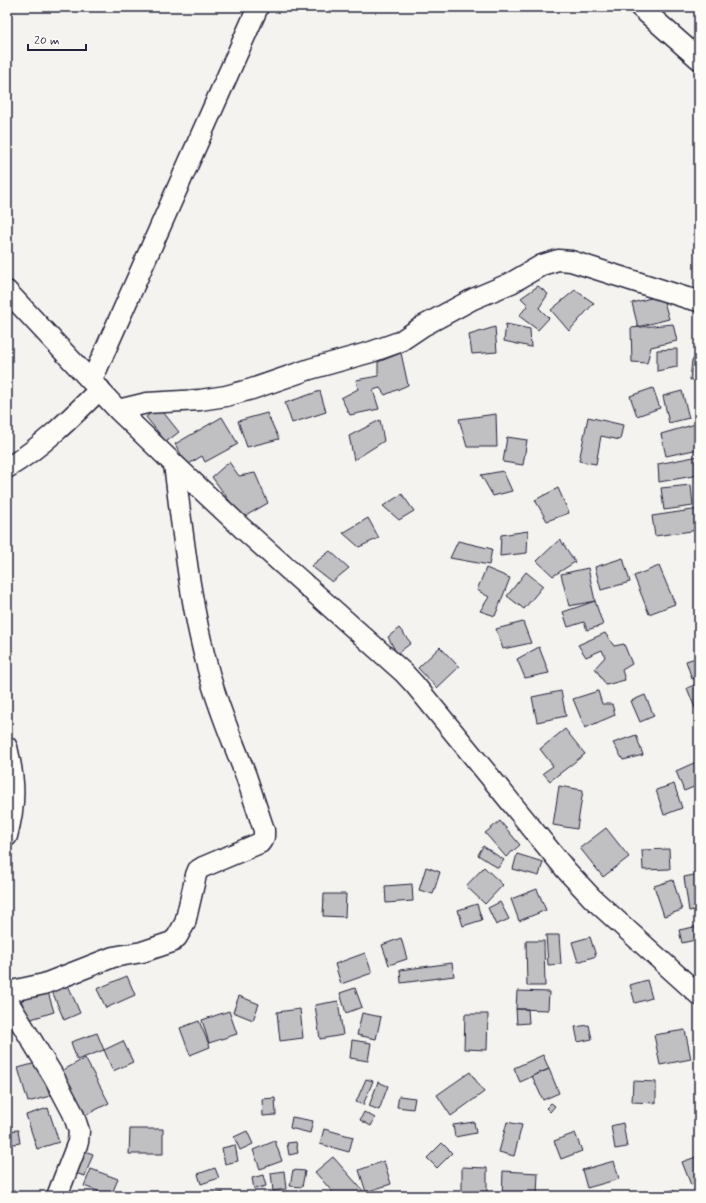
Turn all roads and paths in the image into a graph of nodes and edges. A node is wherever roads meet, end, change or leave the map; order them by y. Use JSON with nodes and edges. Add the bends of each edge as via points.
{"nodes":[{"id":1,"x":258,"y":7,"type":"edge"},
{"id":2,"x":640,"y":7,"type":"edge"},
{"id":3,"x":699,"y":59,"type":"edge"},
{"id":4,"x":7,"y":291,"type":"edge"},
{"id":5,"x":699,"y":301,"type":"edge"},
{"id":6,"x":96,"y":385,"type":"junction"},
{"id":7,"x":118,"y":410,"type":"junction"},
{"id":8,"x":174,"y":464,"type":"junction"},
{"id":9,"x":7,"y":468,"type":"edge"},
{"id":10,"x":7,"y":747,"type":"edge"},
{"id":11,"x":7,"y":836,"type":"edge"},
{"id":12,"x":7,"y":992,"type":"edge"},
{"id":13,"x":699,"y":995,"type":"edge"},
{"id":14,"x":7,"y":1000,"type":"edge"},
{"id":15,"x":57,"y":1196,"type":"edge"}],
"edges":[{"from":1,"to":6,"type":"street"},
{"from":2,"to":3,"type":"street"},
{"from":4,"to":6,"type":"street"},
{"from":5,"to":7,"type":"street","via":[[571,261],[558,260],[473,298],[399,342],[370,352],[226,396],[147,402]]},
{"from":6,"to":7,"type":"street"},
{"from":6,"to":9,"type":"street","via":[[56,433]]},
{"from":7,"to":8,"type":"street"},
{"from":8,"to":12,"type":"street","via":[[190,590],[198,631],[220,709],[246,776],[264,837],[260,843],[198,870],[185,923],[178,937],[172,942],[142,952],[113,957],[44,984]]},
{"from":8,"to":13,"type":"street","via":[[404,673],[566,870],[592,898]]},
{"from":10,"to":11,"type":"street","via":[[14,786]]},
{"from":14,"to":15,"type":"street","via":[[54,1076],[73,1112],[79,1131],[78,1142]]}]}
